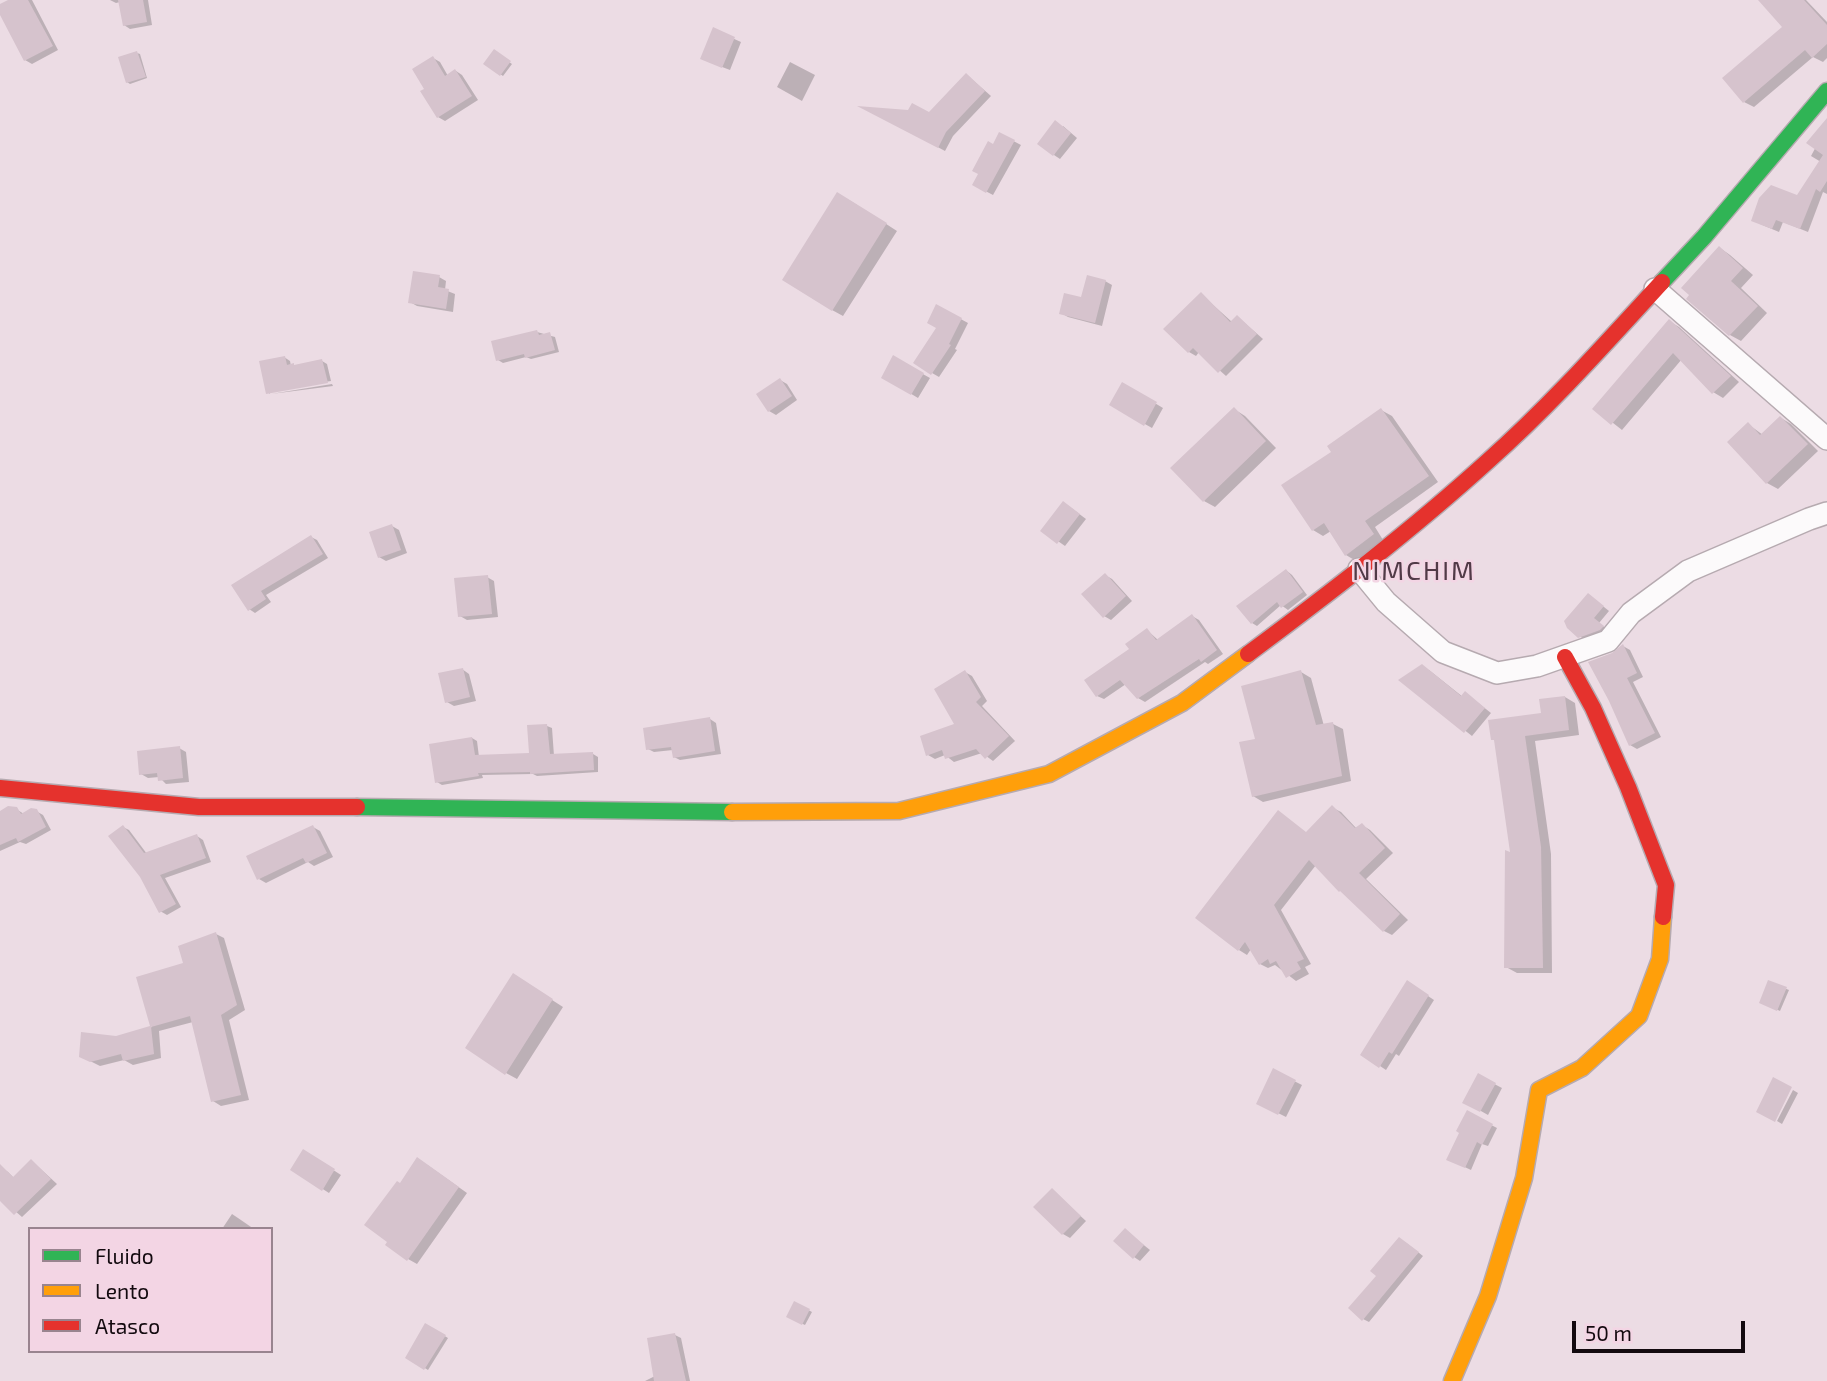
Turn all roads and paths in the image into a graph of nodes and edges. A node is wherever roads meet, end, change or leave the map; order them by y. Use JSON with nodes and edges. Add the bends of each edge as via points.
{"nodes":[{"id":1,"x":1827,"y":91,"type":"edge"},
{"id":2,"x":1656,"y":289,"type":"junction"},
{"id":3,"x":1827,"y":439,"type":"edge"},
{"id":4,"x":1827,"y":513,"type":"edge"},
{"id":5,"x":1359,"y":569,"type":"junction"},
{"id":6,"x":1565,"y":657,"type":"junction"},
{"id":7,"x":0,"y":788,"type":"edge"},
{"id":8,"x":1452,"y":1381,"type":"edge"}],
"edges":[{"from":1,"to":2,"type":"street"},
{"from":2,"to":3,"type":"street"},
{"from":2,"to":5,"type":"street","via":[[1489,461]]},
{"from":4,"to":6,"type":"street","via":[[1688,571],[1631,613],[1608,641]]},
{"from":5,"to":6,"type":"street","via":[[1386,602],[1443,652],[1497,673]]},
{"from":5,"to":7,"type":"street","via":[[1182,703],[1049,774],[899,811],[199,807]]},
{"from":6,"to":8,"type":"street","via":[[1593,708],[1666,885],[1660,959],[1639,1016],[1582,1068],[1539,1090],[1520,1191],[1489,1296]]}]}
